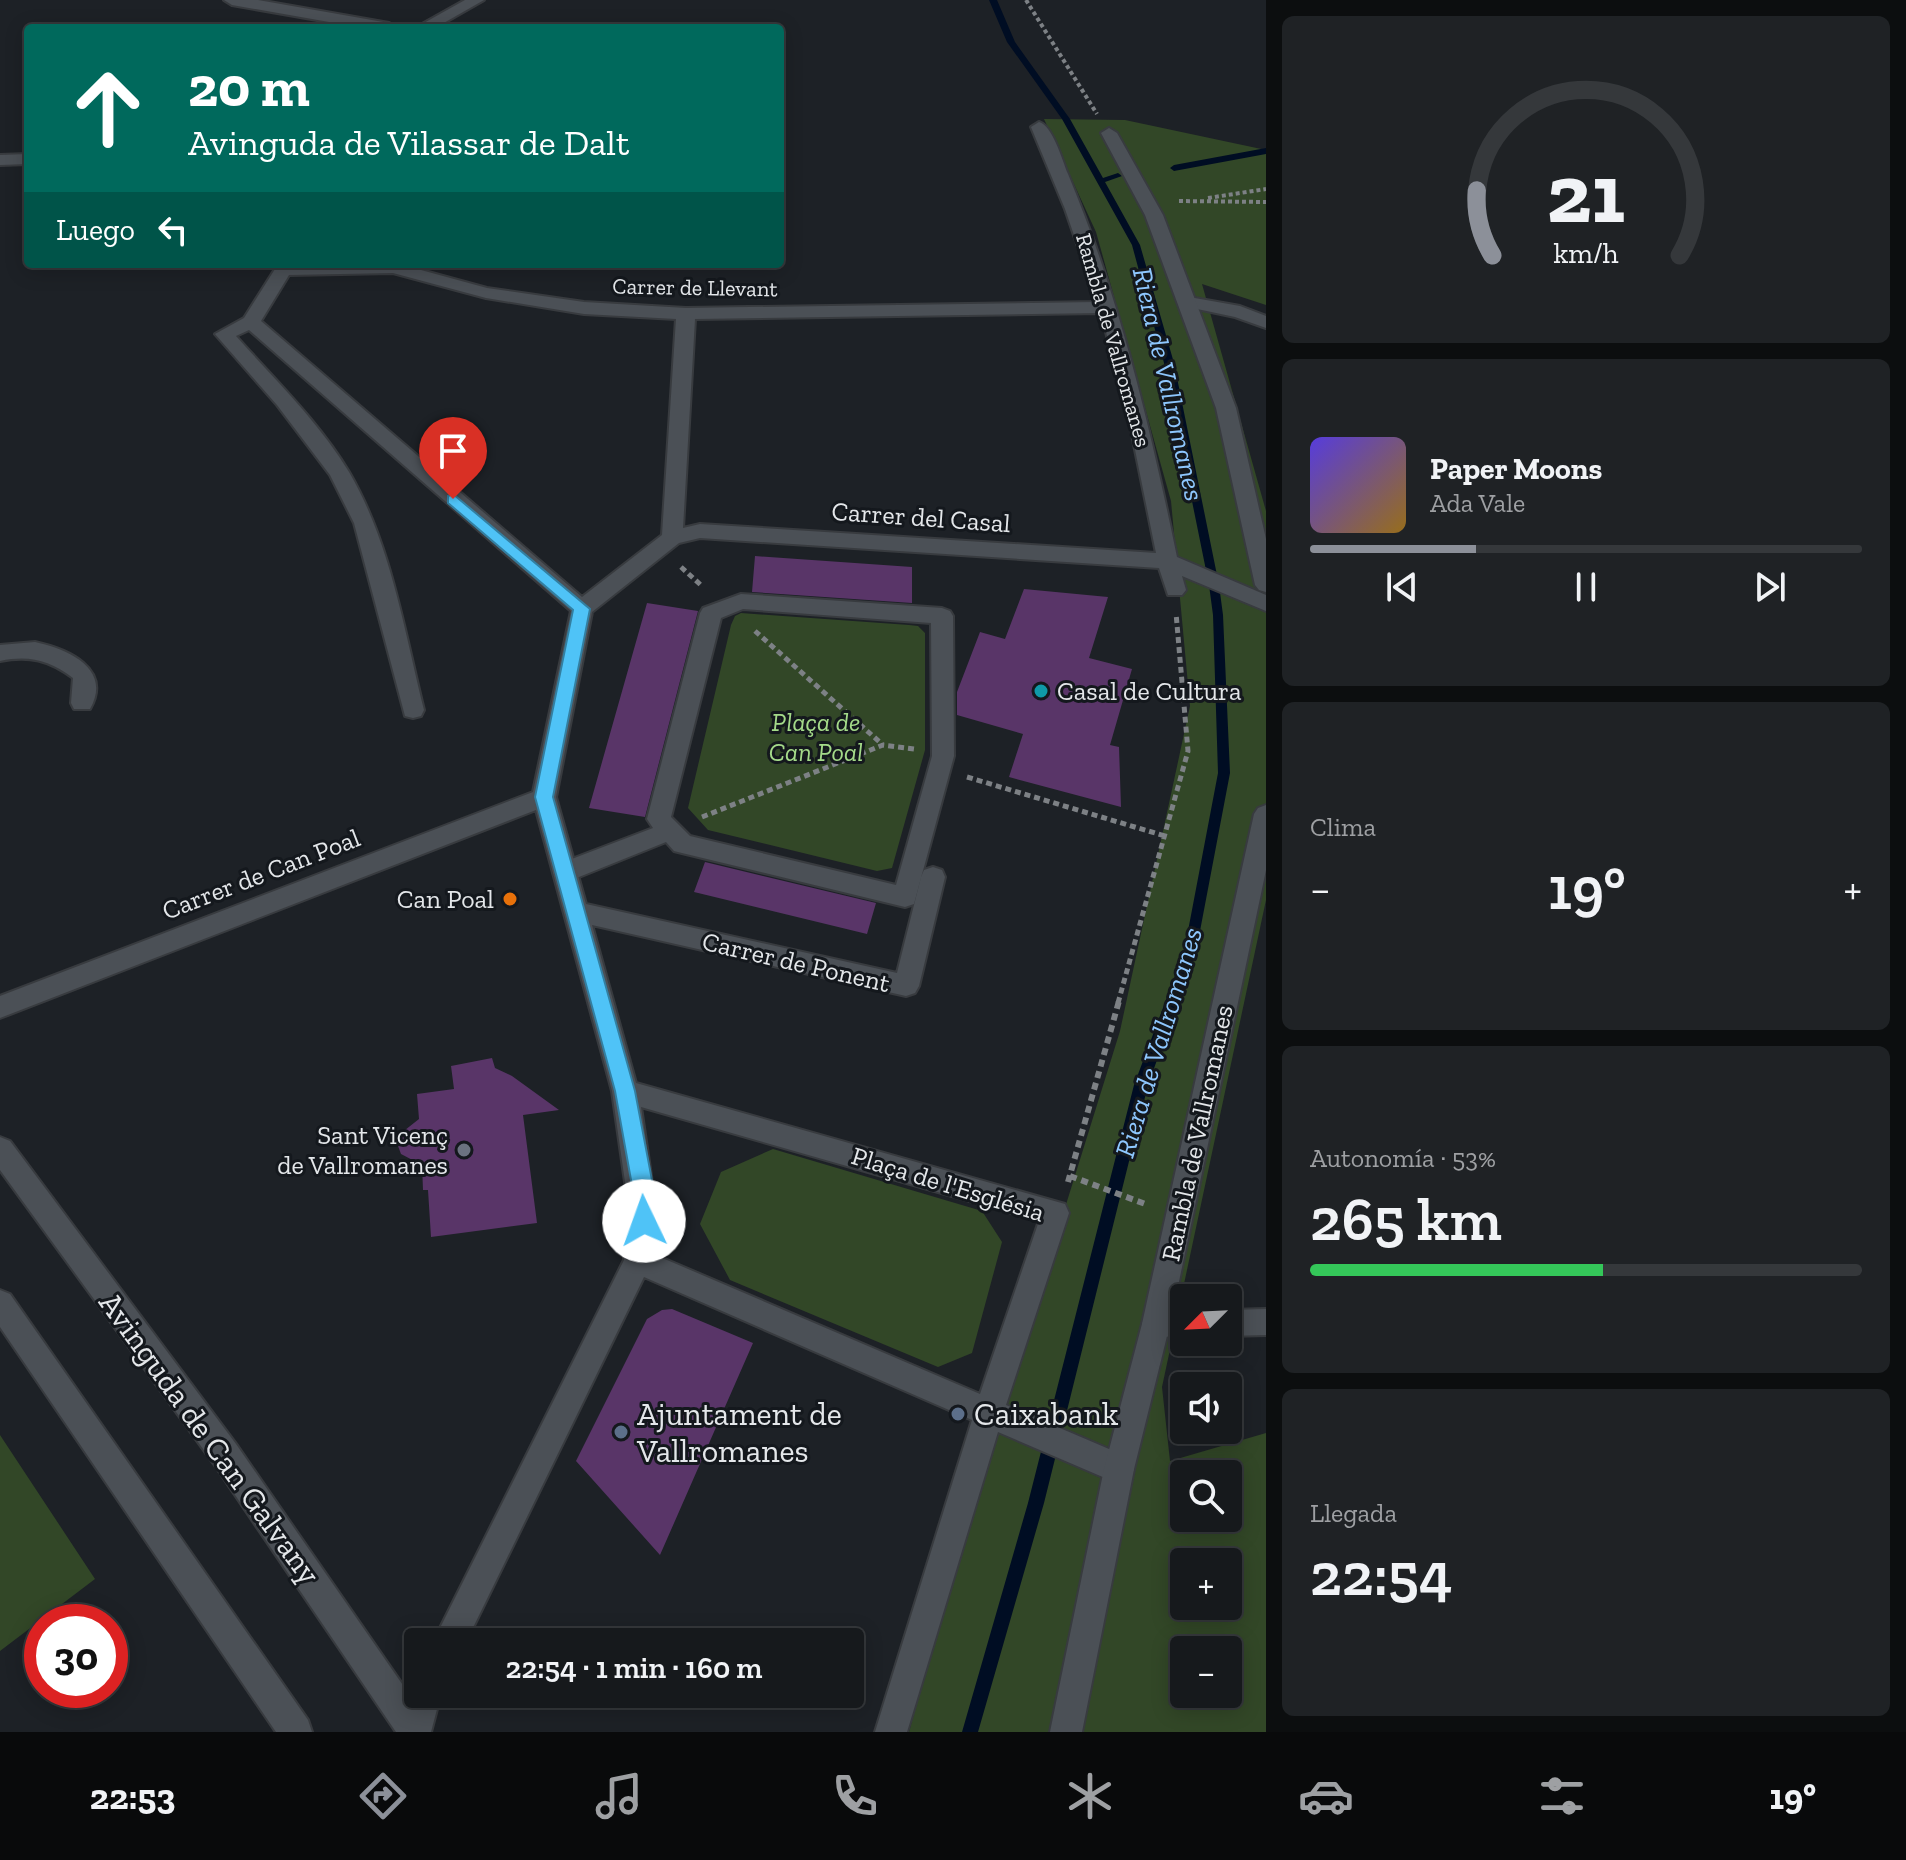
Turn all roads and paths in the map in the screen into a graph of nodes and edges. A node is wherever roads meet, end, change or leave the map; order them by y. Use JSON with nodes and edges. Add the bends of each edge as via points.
{"nodes":[{"id":1,"x":232,"y":0,"type":"edge"},
{"id":2,"x":476,"y":0,"type":"edge"},
{"id":3,"x":1026,"y":0,"type":"edge"},
{"id":4,"x":367,"y":24,"type":"edge"},
{"id":5,"x":431,"y":24,"type":"edge"},
{"id":6,"x":1039,"y":127,"type":"dead end"},
{"id":7,"x":1109,"y":133,"type":"joint"},
{"id":8,"x":24,"y":159,"type":"edge"},
{"id":9,"x":0,"y":160,"type":"edge"},
{"id":10,"x":1266,"y":189,"type":"edge"},
{"id":11,"x":1183,"y":201,"type":"junction"},
{"id":12,"x":1266,"y":202,"type":"edge"},
{"id":13,"x":1154,"y":215,"type":"junction"},
{"id":14,"x":283,"y":268,"type":"edge"},
{"id":15,"x":393,"y":268,"type":"edge"},
{"id":16,"x":1189,"y":302,"type":"junction"},
{"id":17,"x":1108,"y":307,"type":"junction"},
{"id":18,"x":686,"y":314,"type":"junction"},
{"id":19,"x":251,"y":322,"type":"junction"},
{"id":20,"x":1266,"y":322,"type":"edge"},
{"id":21,"x":672,"y":538,"type":"junction"},
{"id":22,"x":1167,"y":561,"type":"junction"},
{"id":23,"x":1266,"y":585,"type":"edge"},
{"id":24,"x":1175,"y":590,"type":"joint"},
{"id":25,"x":1266,"y":604,"type":"edge"},
{"id":26,"x":582,"y":609,"type":"junction"},
{"id":27,"x":748,"y":625,"type":"dead end"},
{"id":28,"x":0,"y":653,"type":"edge"},
{"id":29,"x":82,"y":703,"type":"dead end"},
{"id":30,"x":413,"y":710,"type":"dead end"},
{"id":31,"x":883,"y":745,"type":"junction"},
{"id":32,"x":932,"y":760,"type":"junction"},
{"id":33,"x":544,"y":797,"type":"junction"},
{"id":34,"x":1266,"y":814,"type":"edge"},
{"id":35,"x":697,"y":819,"type":"dead end"},
{"id":36,"x":670,"y":831,"type":"junction"},
{"id":37,"x":1165,"y":836,"type":"junction"},
{"id":38,"x":565,"y":872,"type":"junction"},
{"id":39,"x":933,"y":877,"type":"dead end"},
{"id":40,"x":576,"y":912,"type":"junction"},
{"id":41,"x":0,"y":1007,"type":"edge"},
{"id":42,"x":625,"y":1091,"type":"junction"},
{"id":43,"x":0,"y":1149,"type":"edge"},
{"id":44,"x":1070,"y":1176,"type":"junction"},
{"id":45,"x":1055,"y":1213,"type":"junction"},
{"id":46,"x":1179,"y":1217,"type":"junction"},
{"id":47,"x":638,"y":1261,"type":"junction"},
{"id":48,"x":1173,"y":1284,"type":"edge"},
{"id":49,"x":0,"y":1303,"type":"edge"},
{"id":50,"x":1266,"y":1322,"type":"edge"},
{"id":51,"x":1242,"y":1323,"type":"edge"},
{"id":52,"x":1170,"y":1324,"type":"edge"},
{"id":53,"x":989,"y":1413,"type":"junction"},
{"id":54,"x":1119,"y":1469,"type":"junction"},
{"id":55,"x":456,"y":1628,"type":"edge"},
{"id":56,"x":421,"y":1708,"type":"edge"},
{"id":57,"x":296,"y":1732,"type":"edge"},
{"id":58,"x":415,"y":1732,"type":"edge"},
{"id":59,"x":891,"y":1732,"type":"edge"},
{"id":60,"x":1066,"y":1732,"type":"edge"}],
"edges":[{"from":1,"to":4,"type":"street"},
{"from":2,"to":5,"type":"street"},
{"from":3,"to":7,"type":"path"},
{"from":6,"to":17,"type":"street","name":"Rambla de Vallromanes","via":[[1071,196]]},
{"from":7,"to":13,"type":"street"},
{"from":8,"to":9,"type":"street"},
{"from":10,"to":11,"type":"path"},
{"from":11,"to":12,"type":"path"},
{"from":11,"to":13,"type":"path","via":[[1163,200]]},
{"from":13,"to":16,"type":"street"},
{"from":14,"to":19,"type":"street"},
{"from":15,"to":18,"type":"street","name":"Carrer de Llevant","via":[[486,293],[584,308]]},
{"from":16,"to":20,"type":"street"},
{"from":16,"to":23,"type":"street","via":[[1226,408]]},
{"from":17,"to":18,"type":"street","name":"Carrer de Llevant"},
{"from":17,"to":22,"type":"street","name":"Rambla de Vallromanes","via":[[1150,466]]},
{"from":18,"to":21,"type":"street"},
{"from":19,"to":26,"type":"street"},
{"from":19,"to":30,"type":"street","via":[[224,334],[339,473],[364,523]]},
{"from":21,"to":22,"type":"street","name":"Carrer del Casal","via":[[700,531]]},
{"from":21,"to":26,"type":"street"},
{"from":22,"to":24,"type":"street","name":"Rambla de Vallromanes"},
{"from":22,"to":25,"type":"street"},
{"from":24,"to":37,"type":"path","via":[[1188,751]]},
{"from":26,"to":33,"type":"street"},
{"from":27,"to":31,"type":"path"},
{"from":28,"to":29,"type":"street","via":[[42,649],[63,658],[84,675]]},
{"from":31,"to":32,"type":"path"},
{"from":31,"to":35,"type":"path"},
{"from":32,"to":36,"type":"street","via":[[905,897],[682,844]]},
{"from":32,"to":36,"type":"street","via":[[943,756],[942,616],[741,601],[711,613],[659,819]]},
{"from":32,"to":37,"type":"path"},
{"from":33,"to":38,"type":"street"},
{"from":33,"to":41,"type":"street","name":"Carrer de Can Poal"},
{"from":34,"to":46,"type":"street","name":"Rambla de Vallromanes"},
{"from":36,"to":38,"type":"street"},
{"from":37,"to":44,"type":"path"},
{"from":38,"to":40,"type":"street"},
{"from":39,"to":40,"type":"street","name":"Carrer de Ponent","via":[[906,986]]},
{"from":40,"to":42,"type":"street"},
{"from":42,"to":45,"type":"street","name":"Plaça de l'Església"},
{"from":42,"to":47,"type":"street","via":[[642,1180],[644,1221]]},
{"from":43,"to":58,"type":"street","name":"Avinguda de Can Galvany","via":[[225,1454]]},
{"from":44,"to":45,"type":"path"},
{"from":44,"to":46,"type":"path"},
{"from":45,"to":53,"type":"street","name":"Plaça de l'Església"},
{"from":46,"to":48,"type":"street","name":"Rambla de Vallromanes"},
{"from":47,"to":53,"type":"street"},
{"from":47,"to":55,"type":"street"},
{"from":49,"to":57,"type":"street"},
{"from":50,"to":51,"type":"street"},
{"from":52,"to":54,"type":"street","name":"Rambla de Vallromanes"},
{"from":53,"to":54,"type":"street"},
{"from":53,"to":59,"type":"street"},
{"from":54,"to":60,"type":"street","name":"Rambla de Vallromanes"},
{"from":56,"to":58,"type":"street"}]}
